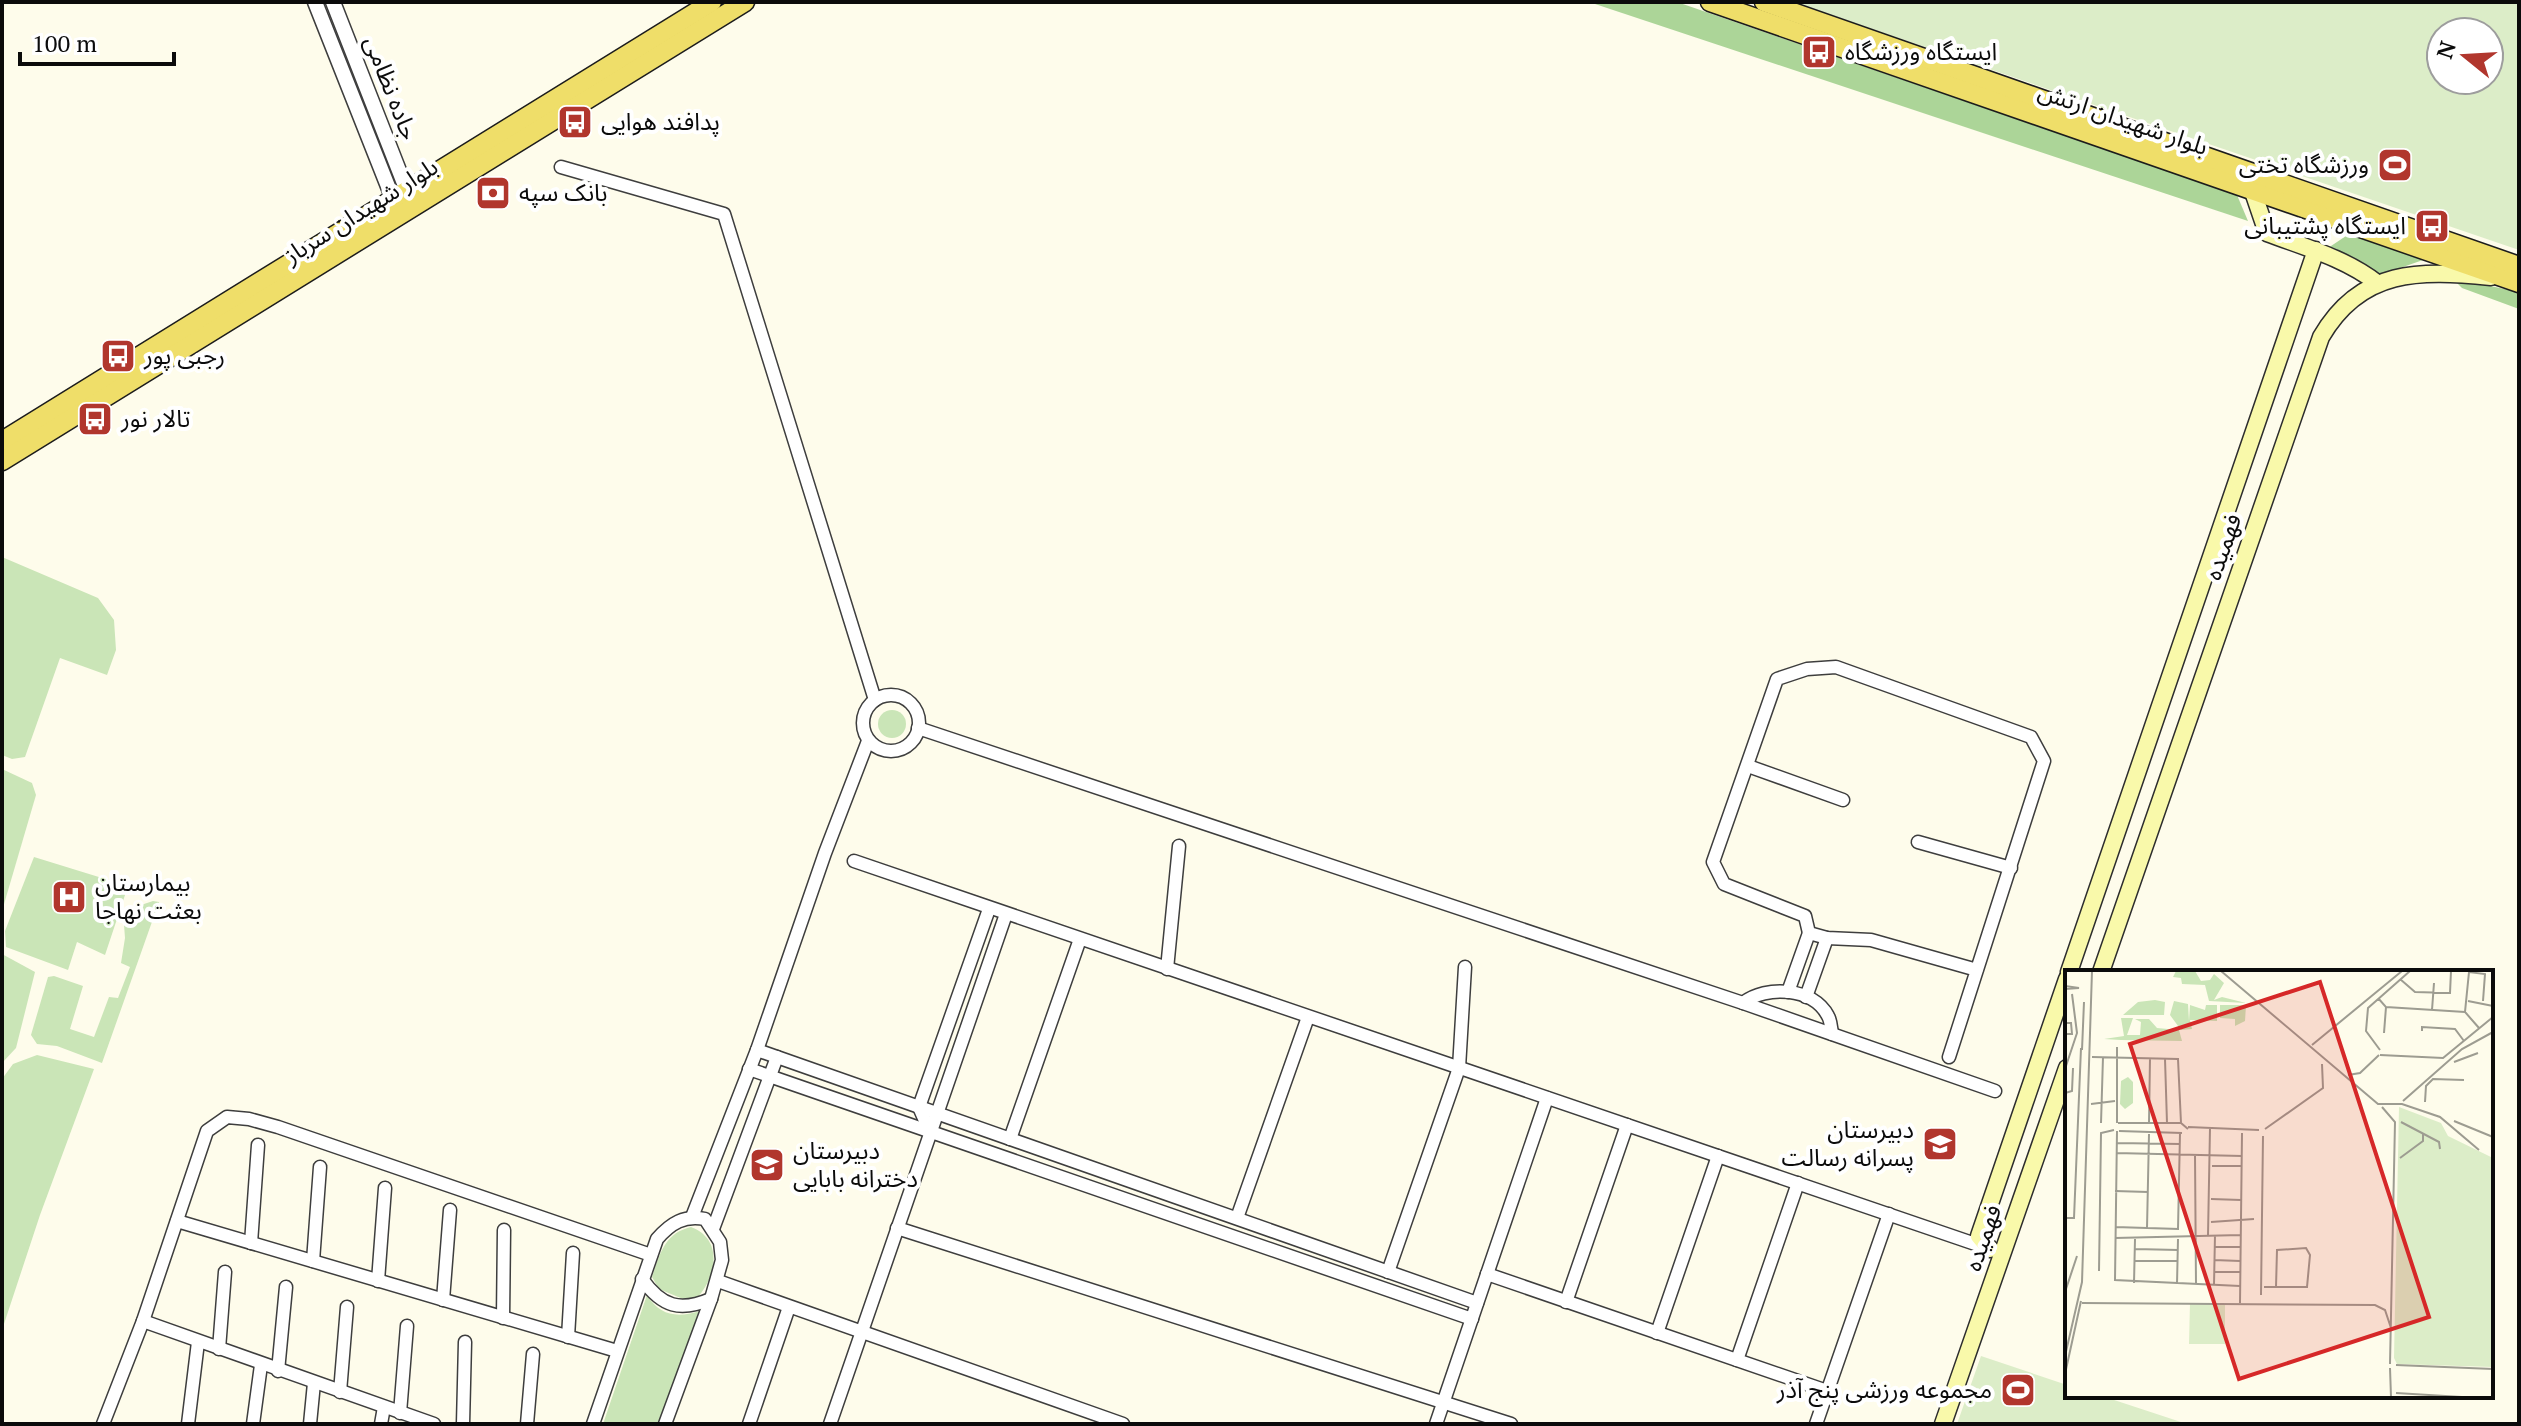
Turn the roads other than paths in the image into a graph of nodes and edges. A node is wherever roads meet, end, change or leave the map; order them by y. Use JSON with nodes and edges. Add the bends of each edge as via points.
{"nodes":[{"id":1,"x":315,"y":2,"type":"edge"},
{"id":2,"x":333,"y":2,"type":"edge"},
{"id":3,"x":712,"y":2,"type":"edge"},
{"id":4,"x":745,"y":2,"type":"edge"},
{"id":5,"x":1710,"y":2,"type":"edge"},
{"id":6,"x":1764,"y":2,"type":"edge"},
{"id":7,"x":693,"y":8,"type":"edge"},
{"id":8,"x":561,"y":167,"type":"dead end"},
{"id":9,"x":2252,"y":189,"type":"junction"},
{"id":10,"x":400,"y":195,"type":"junction"},
{"id":11,"x":2316,"y":250,"type":"junction"},
{"id":12,"x":2515,"y":276,"type":"edge"},
{"id":13,"x":2377,"y":283,"type":"junction"},
{"id":14,"x":2,"y":441,"type":"edge"},
{"id":15,"x":2,"y":461,"type":"edge"},
{"id":16,"x":875,"y":700,"type":"junction"},
{"id":17,"x":918,"y":728,"type":"junction"},
{"id":18,"x":868,"y":741,"type":"junction"},
{"id":19,"x":1748,"y":766,"type":"junction"},
{"id":20,"x":1843,"y":800,"type":"dead end"},
{"id":21,"x":1918,"y":842,"type":"dead end"},
{"id":22,"x":1179,"y":846,"type":"dead end"},
{"id":23,"x":854,"y":861,"type":"dead end"},
{"id":24,"x":2011,"y":868,"type":"junction"},
{"id":25,"x":989,"y":909,"type":"junction"},
{"id":26,"x":1006,"y":914,"type":"junction"},
{"id":27,"x":1809,"y":933,"type":"junction"},
{"id":28,"x":1827,"y":938,"type":"junction"},
{"id":29,"x":1080,"y":939,"type":"junction"},
{"id":30,"x":1465,"y":967,"type":"dead end"},
{"id":31,"x":1167,"y":969,"type":"junction"},
{"id":32,"x":1977,"y":970,"type":"junction"},
{"id":33,"x":2070,"y":970,"type":"edge"},
{"id":34,"x":2102,"y":970,"type":"edge"},
{"id":35,"x":2065,"y":985,"type":"edge"},
{"id":36,"x":1788,"y":992,"type":"junction"},
{"id":37,"x":1806,"y":997,"type":"junction"},
{"id":38,"x":1743,"y":1003,"type":"junction"},
{"id":39,"x":1308,"y":1017,"type":"junction"},
{"id":40,"x":1832,"y":1034,"type":"junction"},
{"id":41,"x":757,"y":1050,"type":"junction"},
{"id":42,"x":777,"y":1057,"type":"junction"},
{"id":43,"x":1949,"y":1057,"type":"dead end"},
{"id":44,"x":1459,"y":1068,"type":"junction"},
{"id":45,"x":749,"y":1069,"type":"junction"},
{"id":46,"x":2065,"y":1073,"type":"edge"},
{"id":47,"x":769,"y":1076,"type":"junction"},
{"id":48,"x":1995,"y":1091,"type":"dead end"},
{"id":49,"x":1547,"y":1098,"type":"junction"},
{"id":50,"x":919,"y":1107,"type":"junction"},
{"id":51,"x":937,"y":1113,"type":"junction"},
{"id":52,"x":1627,"y":1125,"type":"junction"},
{"id":53,"x":930,"y":1132,"type":"junction"},
{"id":54,"x":1010,"y":1139,"type":"junction"},
{"id":55,"x":258,"y":1145,"type":"dead end"},
{"id":56,"x":1718,"y":1156,"type":"junction"},
{"id":57,"x":320,"y":1167,"type":"dead end"},
{"id":58,"x":1798,"y":1183,"type":"junction"},
{"id":59,"x":385,"y":1188,"type":"dead end"},
{"id":60,"x":450,"y":1210,"type":"dead end"},
{"id":61,"x":1889,"y":1214,"type":"junction"},
{"id":62,"x":692,"y":1217,"type":"junction"},
{"id":63,"x":1237,"y":1218,"type":"junction"},
{"id":64,"x":177,"y":1221,"type":"junction"},
{"id":65,"x":897,"y":1228,"type":"junction"},
{"id":66,"x":713,"y":1229,"type":"junction"},
{"id":67,"x":504,"y":1230,"type":"dead end"},
{"id":68,"x":251,"y":1243,"type":"junction"},
{"id":69,"x":1996,"y":1251,"type":"junction"},
{"id":70,"x":573,"y":1253,"type":"dead end"},
{"id":71,"x":651,"y":1255,"type":"junction"},
{"id":72,"x":313,"y":1261,"type":"junction"},
{"id":73,"x":225,"y":1272,"type":"dead end"},
{"id":74,"x":1388,"y":1272,"type":"junction"},
{"id":75,"x":1487,"y":1274,"type":"junction"},
{"id":76,"x":642,"y":1279,"type":"junction"},
{"id":77,"x":378,"y":1281,"type":"junction"},
{"id":78,"x":718,"y":1281,"type":"junction"},
{"id":79,"x":286,"y":1287,"type":"dead end"},
{"id":80,"x":711,"y":1299,"type":"junction"},
{"id":81,"x":443,"y":1300,"type":"junction"},
{"id":82,"x":1566,"y":1302,"type":"junction"},
{"id":83,"x":1477,"y":1303,"type":"junction"},
{"id":84,"x":347,"y":1307,"type":"dead end"},
{"id":85,"x":789,"y":1307,"type":"junction"},
{"id":86,"x":503,"y":1318,"type":"junction"},
{"id":87,"x":1472,"y":1319,"type":"junction"},
{"id":88,"x":143,"y":1321,"type":"junction"},
{"id":89,"x":407,"y":1326,"type":"dead end"},
{"id":90,"x":861,"y":1332,"type":"junction"},
{"id":91,"x":1657,"y":1333,"type":"junction"},
{"id":92,"x":568,"y":1337,"type":"junction"},
{"id":93,"x":198,"y":1342,"type":"junction"},
{"id":94,"x":465,"y":1342,"type":"dead end"},
{"id":95,"x":219,"y":1349,"type":"junction"},
{"id":96,"x":617,"y":1351,"type":"junction"},
{"id":97,"x":533,"y":1354,"type":"dead end"},
{"id":98,"x":1737,"y":1360,"type":"junction"},
{"id":99,"x":261,"y":1365,"type":"junction"},
{"id":100,"x":278,"y":1371,"type":"junction"},
{"id":101,"x":314,"y":1383,"type":"junction"},
{"id":102,"x":1827,"y":1391,"type":"junction"},
{"id":103,"x":340,"y":1392,"type":"junction"},
{"id":104,"x":1443,"y":1402,"type":"junction"},
{"id":105,"x":384,"y":1407,"type":"junction"},
{"id":106,"x":400,"y":1413,"type":"junction"},
{"id":107,"x":103,"y":1424,"type":"edge"},
{"id":108,"x":188,"y":1424,"type":"edge"},
{"id":109,"x":253,"y":1424,"type":"edge"},
{"id":110,"x":310,"y":1424,"type":"edge"},
{"id":111,"x":381,"y":1424,"type":"edge"},
{"id":112,"x":434,"y":1424,"type":"edge"},
{"id":113,"x":463,"y":1424,"type":"edge"},
{"id":114,"x":527,"y":1424,"type":"edge"},
{"id":115,"x":593,"y":1424,"type":"edge"},
{"id":116,"x":665,"y":1424,"type":"edge"},
{"id":117,"x":749,"y":1424,"type":"edge"},
{"id":118,"x":830,"y":1424,"type":"edge"},
{"id":119,"x":1123,"y":1424,"type":"edge"},
{"id":120,"x":1436,"y":1424,"type":"edge"},
{"id":121,"x":1511,"y":1424,"type":"edge"},
{"id":122,"x":1816,"y":1424,"type":"edge"},
{"id":123,"x":1943,"y":1424,"type":"edge"}],
"edges":[{"from":1,"to":10,"type":"street"},
{"from":2,"to":10,"type":"street","name":"جاده نظامی"},
{"from":3,"to":7,"type":"main road","name":"بلوار شهیدان سرباز"},
{"from":4,"to":15,"type":"main road","name":"بلوار شهیدان سرباز"},
{"from":5,"to":9,"type":"main road","name":"بلوار شهیدان ارتش"},
{"from":6,"to":12,"type":"main road","name":"بلوار شهیدان ارتش"},
{"from":7,"to":10,"type":"main road","name":"بلوار شهیدان سرباز"},
{"from":8,"to":16,"type":"street","via":[[724,214]]},
{"from":9,"to":11,"type":"main road","via":[[2267,233]]},
{"from":9,"to":12,"type":"main road","name":"بلوار شهیدان ارتش"},
{"from":10,"to":14,"type":"main road","name":"بلوار شهیدان سرباز"},
{"from":11,"to":13,"type":"main road"},
{"from":11,"to":33,"type":"main road","name":"فهمیده"},
{"from":12,"to":13,"type":"main road","name":"فهمیده","via":[[2412,274]]},
{"from":13,"to":34,"type":"main road","name":"فهمیده","via":[[2357,294],[2321,337]]},
{"from":16,"to":17,"type":"street","via":[[892,695],[910,702]]},
{"from":16,"to":18,"type":"street","via":[[862,723]]},
{"from":17,"to":18,"type":"street","via":[[909,744],[893,751]]},
{"from":17,"to":38,"type":"street"},
{"from":18,"to":41,"type":"street"},
{"from":19,"to":20,"type":"street"},
{"from":19,"to":24,"type":"street","via":[[1777,679],[1807,669],[1836,667],[2000,723],[2031,737],[2044,761]]},
{"from":19,"to":27,"type":"street","via":[[1713,862],[1724,884],[1805,916]]},
{"from":21,"to":24,"type":"street"},
{"from":22,"to":31,"type":"street"},
{"from":23,"to":25,"type":"street"},
{"from":24,"to":32,"type":"street"},
{"from":25,"to":26,"type":"street"},
{"from":25,"to":50,"type":"street"},
{"from":26,"to":29,"type":"street"},
{"from":26,"to":51,"type":"street"},
{"from":27,"to":28,"type":"street"},
{"from":27,"to":36,"type":"street"},
{"from":28,"to":32,"type":"street","via":[[1871,940]]},
{"from":28,"to":37,"type":"street"},
{"from":29,"to":31,"type":"street"},
{"from":29,"to":54,"type":"street"},
{"from":30,"to":44,"type":"street"},
{"from":31,"to":39,"type":"street"},
{"from":32,"to":43,"type":"street"},
{"from":35,"to":69,"type":"main road","name":"فهمیده","via":[[1979,1236]]},
{"from":36,"to":37,"type":"street"},
{"from":36,"to":38,"type":"street","via":[[1754,995]]},
{"from":37,"to":40,"type":"street","via":[[1829,1017]]},
{"from":38,"to":40,"type":"street"},
{"from":39,"to":44,"type":"street"},
{"from":39,"to":63,"type":"street"},
{"from":40,"to":48,"type":"street"},
{"from":41,"to":42,"type":"street"},
{"from":41,"to":45,"type":"street"},
{"from":42,"to":47,"type":"street"},
{"from":42,"to":50,"type":"street"},
{"from":44,"to":49,"type":"street"},
{"from":44,"to":74,"type":"street"},
{"from":45,"to":47,"type":"street"},
{"from":45,"to":62,"type":"street"},
{"from":46,"to":69,"type":"main road","name":"فهمیده"},
{"from":47,"to":53,"type":"street"},
{"from":47,"to":66,"type":"street"},
{"from":49,"to":52,"type":"street"},
{"from":49,"to":75,"type":"street"},
{"from":50,"to":51,"type":"street"},
{"from":50,"to":53,"type":"street"},
{"from":51,"to":53,"type":"street"},
{"from":51,"to":54,"type":"street"},
{"from":52,"to":56,"type":"street"},
{"from":52,"to":82,"type":"street"},
{"from":53,"to":65,"type":"street"},
{"from":53,"to":87,"type":"street"},
{"from":54,"to":63,"type":"street"},
{"from":55,"to":68,"type":"street"},
{"from":56,"to":58,"type":"street"},
{"from":56,"to":91,"type":"street"},
{"from":57,"to":72,"type":"street"},
{"from":58,"to":61,"type":"street"},
{"from":58,"to":98,"type":"street"},
{"from":59,"to":77,"type":"street"},
{"from":60,"to":81,"type":"street"},
{"from":61,"to":69,"type":"street"},
{"from":61,"to":102,"type":"street"},
{"from":62,"to":66,"type":"street","via":[[705,1219]]},
{"from":62,"to":71,"type":"street","via":[[666,1229]]},
{"from":63,"to":74,"type":"street"},
{"from":64,"to":68,"type":"street"},
{"from":64,"to":71,"type":"street","via":[[207,1131],[227,1117],[278,1127]]},
{"from":64,"to":88,"type":"street"},
{"from":65,"to":90,"type":"street"},
{"from":65,"to":104,"type":"street"},
{"from":66,"to":78,"type":"street","via":[[722,1260]]},
{"from":67,"to":86,"type":"street"},
{"from":68,"to":72,"type":"street"},
{"from":69,"to":123,"type":"main road","name":"فهمیده"},
{"from":70,"to":92,"type":"street"},
{"from":71,"to":76,"type":"street"},
{"from":72,"to":77,"type":"street"},
{"from":73,"to":95,"type":"street"},
{"from":74,"to":83,"type":"street"},
{"from":75,"to":82,"type":"street"},
{"from":75,"to":83,"type":"street"},
{"from":76,"to":80,"type":"street","via":[[668,1303],[693,1307]]},
{"from":76,"to":96,"type":"street"},
{"from":77,"to":81,"type":"street"},
{"from":78,"to":80,"type":"street"},
{"from":78,"to":85,"type":"street"},
{"from":79,"to":100,"type":"street"},
{"from":80,"to":116,"type":"street"},
{"from":81,"to":86,"type":"street"},
{"from":82,"to":91,"type":"street"},
{"from":83,"to":87,"type":"street"},
{"from":84,"to":103,"type":"street"},
{"from":85,"to":90,"type":"street"},
{"from":85,"to":117,"type":"street"},
{"from":86,"to":92,"type":"street"},
{"from":87,"to":104,"type":"street"},
{"from":88,"to":93,"type":"street"},
{"from":88,"to":107,"type":"street"},
{"from":89,"to":106,"type":"street"},
{"from":90,"to":118,"type":"street"},
{"from":90,"to":119,"type":"street"},
{"from":91,"to":98,"type":"street"},
{"from":92,"to":96,"type":"street"},
{"from":93,"to":95,"type":"street"},
{"from":93,"to":108,"type":"street"},
{"from":94,"to":113,"type":"street"},
{"from":95,"to":99,"type":"street"},
{"from":96,"to":115,"type":"street"},
{"from":97,"to":114,"type":"street"},
{"from":98,"to":102,"type":"street"},
{"from":99,"to":100,"type":"street"},
{"from":99,"to":109,"type":"street"},
{"from":100,"to":101,"type":"street"},
{"from":101,"to":103,"type":"street"},
{"from":101,"to":110,"type":"street"},
{"from":102,"to":122,"type":"street"},
{"from":103,"to":105,"type":"street"},
{"from":104,"to":120,"type":"street"},
{"from":104,"to":121,"type":"street"},
{"from":105,"to":106,"type":"street"},
{"from":105,"to":111,"type":"street"},
{"from":106,"to":112,"type":"street"}]}
